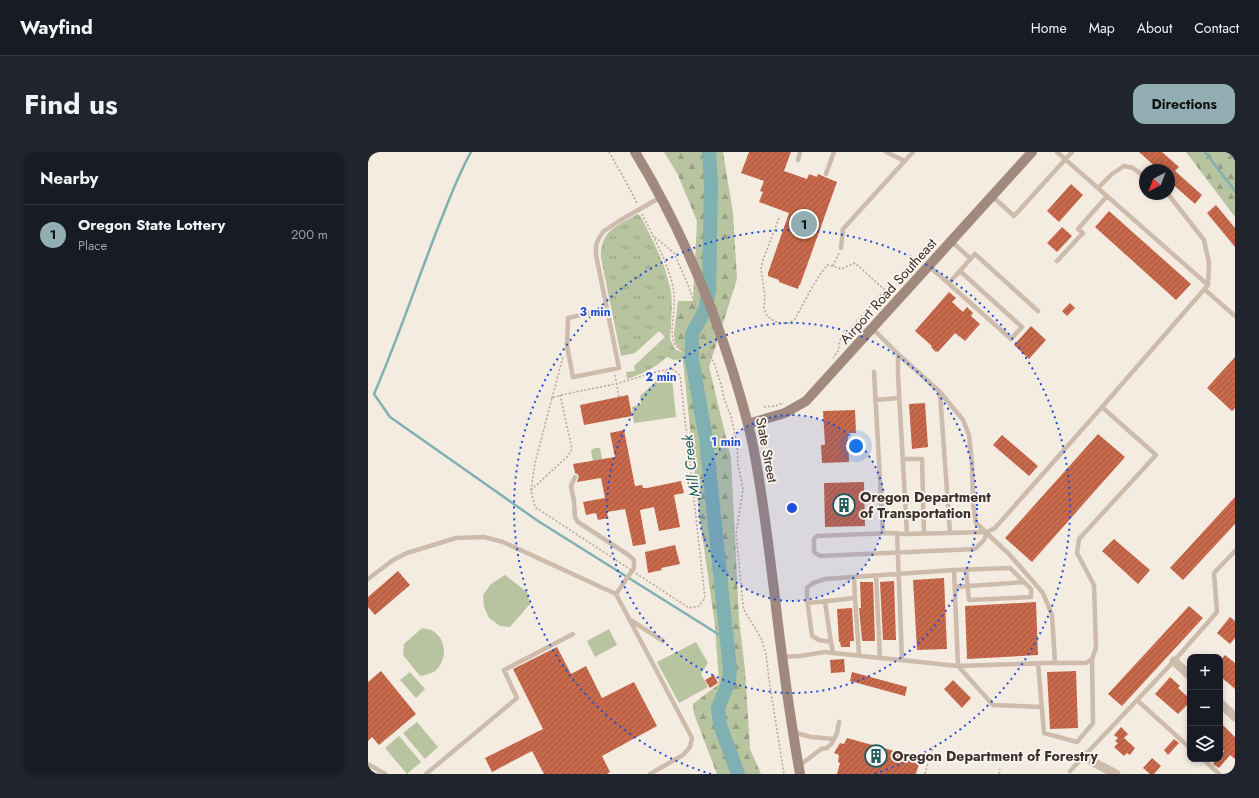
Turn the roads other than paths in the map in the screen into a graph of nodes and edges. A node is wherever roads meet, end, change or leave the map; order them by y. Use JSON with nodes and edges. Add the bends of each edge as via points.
{"nodes":[{"id":1,"x":635,"y":152,"type":"edge"},
{"id":2,"x":800,"y":152,"type":"edge"},
{"id":3,"x":834,"y":152,"type":"edge"},
{"id":4,"x":886,"y":152,"type":"edge"},
{"id":5,"x":913,"y":152,"type":"edge"},
{"id":6,"x":1032,"y":152,"type":"edge"},
{"id":7,"x":1058,"y":152,"type":"edge"},
{"id":8,"x":1072,"y":152,"type":"edge"},
{"id":9,"x":1066,"y":159,"type":"junction"},
{"id":10,"x":798,"y":160,"type":"dead end"},
{"id":11,"x":905,"y":161,"type":"junction"},
{"id":12,"x":1139,"y":172,"type":"edge"},
{"id":13,"x":826,"y":174,"type":"dead end"},
{"id":14,"x":1098,"y":188,"type":"junction"},
{"id":15,"x":992,"y":196,"type":"junction"},
{"id":16,"x":1107,"y":196,"type":"junction"},
{"id":17,"x":661,"y":198,"type":"junction"},
{"id":18,"x":1173,"y":200,"type":"edge"},
{"id":19,"x":951,"y":241,"type":"junction"},
{"id":20,"x":841,"y":248,"type":"road end"},
{"id":21,"x":970,"y":259,"type":"junction"},
{"id":22,"x":1057,"y":262,"type":"dead end"},
{"id":23,"x":929,"y":266,"type":"junction"},
{"id":24,"x":960,"y":271,"type":"junction"},
{"id":25,"x":949,"y":283,"type":"junction"},
{"id":26,"x":1208,"y":285,"type":"junction"},
{"id":27,"x":1204,"y":289,"type":"junction"},
{"id":28,"x":606,"y":309,"type":"junction"},
{"id":29,"x":1038,"y":311,"type":"dead end"},
{"id":30,"x":1235,"y":316,"type":"edge"},
{"id":31,"x":873,"y":328,"type":"junction"},
{"id":32,"x":898,"y":354,"type":"junction"},
{"id":33,"x":874,"y":372,"type":"dead end"},
{"id":34,"x":940,"y":392,"type":"junction"},
{"id":35,"x":899,"y":398,"type":"junction"},
{"id":36,"x":875,"y":400,"type":"junction"},
{"id":37,"x":1102,"y":407,"type":"junction"},
{"id":38,"x":748,"y":424,"type":"junction"},
{"id":39,"x":903,"y":459,"type":"junction"},
{"id":40,"x":575,"y":477,"type":"dead end"},
{"id":41,"x":986,"y":532,"type":"junction"},
{"id":42,"x":883,"y":533,"type":"junction"},
{"id":43,"x":950,"y":533,"type":"junction"},
{"id":44,"x":897,"y":534,"type":"junction"},
{"id":45,"x":907,"y":534,"type":"junction"},
{"id":46,"x":924,"y":534,"type":"junction"},
{"id":47,"x":1235,"y":550,"type":"edge"},
{"id":48,"x":897,"y":552,"type":"junction"},
{"id":49,"x":954,"y":570,"type":"junction"},
{"id":50,"x":966,"y":570,"type":"junction"},
{"id":51,"x":899,"y":575,"type":"junction"},
{"id":52,"x":876,"y":576,"type":"junction"},
{"id":53,"x":854,"y":577,"type":"junction"},
{"id":54,"x":368,"y":579,"type":"edge"},
{"id":55,"x":1024,"y":582,"type":"junction"},
{"id":56,"x":955,"y":587,"type":"junction"},
{"id":57,"x":968,"y":587,"type":"junction"},
{"id":58,"x":616,"y":594,"type":"junction"},
{"id":59,"x":855,"y":598,"type":"junction"},
{"id":60,"x":825,"y":602,"type":"junction"},
{"id":61,"x":808,"y":604,"type":"junction"},
{"id":62,"x":630,"y":620,"type":"junction"},
{"id":63,"x":573,"y":634,"type":"dead end"},
{"id":64,"x":663,"y":641,"type":"dead end"},
{"id":65,"x":831,"y":642,"type":"junction"},
{"id":66,"x":833,"y":653,"type":"junction"},
{"id":67,"x":859,"y":656,"type":"junction"},
{"id":68,"x":782,"y":657,"type":"junction"},
{"id":69,"x":880,"y":658,"type":"junction"},
{"id":70,"x":1092,"y":659,"type":"junction"},
{"id":71,"x":902,"y":660,"type":"junction"},
{"id":72,"x":1174,"y":661,"type":"junction"},
{"id":73,"x":1038,"y":663,"type":"junction"},
{"id":74,"x":1054,"y":663,"type":"junction"},
{"id":75,"x":958,"y":666,"type":"junction"},
{"id":76,"x":1187,"y":673,"type":"edge"},
{"id":77,"x":1138,"y":701,"type":"junction"},
{"id":78,"x":1223,"y":706,"type":"edge"},
{"id":79,"x":1042,"y":707,"type":"junction"},
{"id":80,"x":1235,"y":717,"type":"edge"},
{"id":81,"x":839,"y":722,"type":"dead end"},
{"id":82,"x":793,"y":732,"type":"junction"},
{"id":83,"x":834,"y":739,"type":"junction"},
{"id":84,"x":1187,"y":745,"type":"edge"},
{"id":85,"x":1087,"y":755,"type":"junction"},
{"id":86,"x":1206,"y":762,"type":"edge"},
{"id":87,"x":368,"y":764,"type":"edge"},
{"id":88,"x":800,"y":770,"type":"edge"},
{"id":89,"x":1070,"y":771,"type":"dead end"},
{"id":90,"x":385,"y":774,"type":"edge"},
{"id":91,"x":426,"y":774,"type":"edge"},
{"id":92,"x":650,"y":774,"type":"edge"},
{"id":93,"x":1116,"y":774,"type":"edge"},
{"id":94,"x":1219,"y":774,"type":"edge"}],
"edges":[{"from":1,"to":17,"type":"main road","name":"State Street"},
{"from":2,"to":10,"type":"lane"},
{"from":3,"to":13,"type":"lane"},
{"from":4,"to":11,"type":"lane"},
{"from":5,"to":11,"type":"lane"},
{"from":6,"to":15,"type":"main road","name":"Airport Road Southeast"},
{"from":7,"to":9,"type":"lane"},
{"from":8,"to":9,"type":"lane"},
{"from":9,"to":14,"type":"lane"},
{"from":9,"to":15,"type":"lane","via":[[1014,216]]},
{"from":11,"to":20,"type":"lane","via":[[843,229]]},
{"from":12,"to":14,"type":"lane","via":[[1124,166]]},
{"from":14,"to":16,"type":"lane"},
{"from":15,"to":19,"type":"main road","name":"Airport Road Southeast"},
{"from":16,"to":22,"type":"lane","via":[[1078,229],[1083,233]]},
{"from":16,"to":26,"type":"lane"},
{"from":17,"to":28,"type":"lane","via":[[619,221],[604,231],[599,238],[596,255]]},
{"from":17,"to":38,"type":"main road","name":"State Street","via":[[692,261],[720,330]]},
{"from":18,"to":26,"type":"lane","via":[[1204,240],[1209,263]]},
{"from":19,"to":21,"type":"lane"},
{"from":19,"to":23,"type":"main road","name":"Airport Road Southeast"},
{"from":21,"to":24,"type":"lane"},
{"from":21,"to":29,"type":"lane","via":[[975,254]]},
{"from":23,"to":25,"type":"lane"},
{"from":23,"to":31,"type":"main road","name":"Airport Road Southeast"},
{"from":24,"to":25,"type":"lane"},
{"from":24,"to":25,"type":"lane","via":[[1022,327],[1011,339]]},
{"from":26,"to":27,"type":"lane"},
{"from":27,"to":30,"type":"lane"},
{"from":27,"to":37,"type":"lane"},
{"from":28,"to":28,"type":"lane","via":[[619,368],[573,377],[567,346],[568,318]]},
{"from":31,"to":32,"type":"lane"},
{"from":31,"to":38,"type":"main road","name":"Airport Road Southeast","via":[[806,401],[794,410]]},
{"from":32,"to":34,"type":"lane"},
{"from":32,"to":35,"type":"lane"},
{"from":33,"to":36,"type":"lane"},
{"from":34,"to":41,"type":"lane","via":[[963,420],[969,435],[976,523]]},
{"from":34,"to":43,"type":"lane"},
{"from":35,"to":36,"type":"lane"},
{"from":35,"to":39,"type":"lane"},
{"from":36,"to":42,"type":"lane"},
{"from":37,"to":41,"type":"lane","via":[[995,528]]},
{"from":37,"to":70,"type":"lane","via":[[1156,455],[1079,539],[1077,553],[1094,585],[1096,648]]},
{"from":38,"to":68,"type":"main road","name":"State Street","via":[[766,531]]},
{"from":39,"to":45,"type":"lane"},
{"from":39,"to":46,"type":"lane","via":[[922,459]]},
{"from":40,"to":58,"type":"lane","via":[[572,486],[575,517],[578,522],[634,560],[634,568]]},
{"from":41,"to":43,"type":"lane"},
{"from":41,"to":48,"type":"lane","via":[[984,540],[975,549]]},
{"from":41,"to":74,"type":"lane","via":[[1043,593],[1052,615]]},
{"from":42,"to":44,"type":"lane"},
{"from":42,"to":48,"type":"lane","via":[[817,536],[814,539],[814,552],[820,556]]},
{"from":43,"to":46,"type":"lane"},
{"from":44,"to":45,"type":"lane"},
{"from":44,"to":48,"type":"lane"},
{"from":45,"to":46,"type":"lane"},
{"from":47,"to":72,"type":"lane","via":[[1214,573],[1217,612]]},
{"from":48,"to":51,"type":"lane"},
{"from":49,"to":50,"type":"lane"},
{"from":49,"to":51,"type":"lane"},
{"from":49,"to":56,"type":"lane"},
{"from":50,"to":55,"type":"lane","via":[[1010,568]]},
{"from":50,"to":57,"type":"lane"},
{"from":51,"to":52,"type":"lane"},
{"from":51,"to":71,"type":"lane"},
{"from":52,"to":53,"type":"lane"},
{"from":52,"to":69,"type":"lane"},
{"from":53,"to":59,"type":"lane"},
{"from":53,"to":61,"type":"lane","via":[[825,579],[813,583],[807,588]]},
{"from":54,"to":58,"type":"lane","via":[[407,553],[456,538],[484,537],[503,542]]},
{"from":55,"to":57,"type":"lane"},
{"from":55,"to":57,"type":"lane","via":[[1031,589],[1031,597],[969,600]]},
{"from":56,"to":57,"type":"lane"},
{"from":56,"to":75,"type":"lane"},
{"from":58,"to":62,"type":"lane"},
{"from":59,"to":60,"type":"lane"},
{"from":59,"to":67,"type":"lane"},
{"from":60,"to":61,"type":"lane"},
{"from":60,"to":65,"type":"lane"},
{"from":61,"to":65,"type":"lane","via":[[812,636]]},
{"from":62,"to":64,"type":"lane"},
{"from":62,"to":92,"type":"lane","via":[[692,738],[690,747],[683,755]]},
{"from":63,"to":91,"type":"lane","via":[[504,670],[517,698]]},
{"from":65,"to":66,"type":"lane"},
{"from":66,"to":67,"type":"lane"},
{"from":66,"to":68,"type":"lane"},
{"from":67,"to":69,"type":"lane"},
{"from":68,"to":82,"type":"main road","name":"State Street"},
{"from":69,"to":71,"type":"lane"},
{"from":70,"to":74,"type":"lane","via":[[1086,662]]},
{"from":70,"to":79,"type":"lane","via":[[1093,724],[1077,742],[1044,733]]},
{"from":71,"to":75,"type":"lane"},
{"from":72,"to":76,"type":"street"},
{"from":72,"to":77,"type":"lane"},
{"from":73,"to":74,"type":"lane"},
{"from":73,"to":75,"type":"lane"},
{"from":73,"to":79,"type":"lane"},
{"from":75,"to":79,"type":"lane","via":[[993,705]]},
{"from":77,"to":84,"type":"lane"},
{"from":77,"to":85,"type":"lane"},
{"from":78,"to":80,"type":"street"},
{"from":81,"to":83,"type":"lane"},
{"from":82,"to":83,"type":"lane","via":[[804,736]]},
{"from":82,"to":88,"type":"main road","name":"State Street"},
{"from":83,"to":88,"type":"lane"},
{"from":85,"to":89,"type":"lane"},
{"from":85,"to":93,"type":"street","via":[[1093,762]]},
{"from":86,"to":94,"type":"lane"},
{"from":87,"to":90,"type":"lane"}]}
